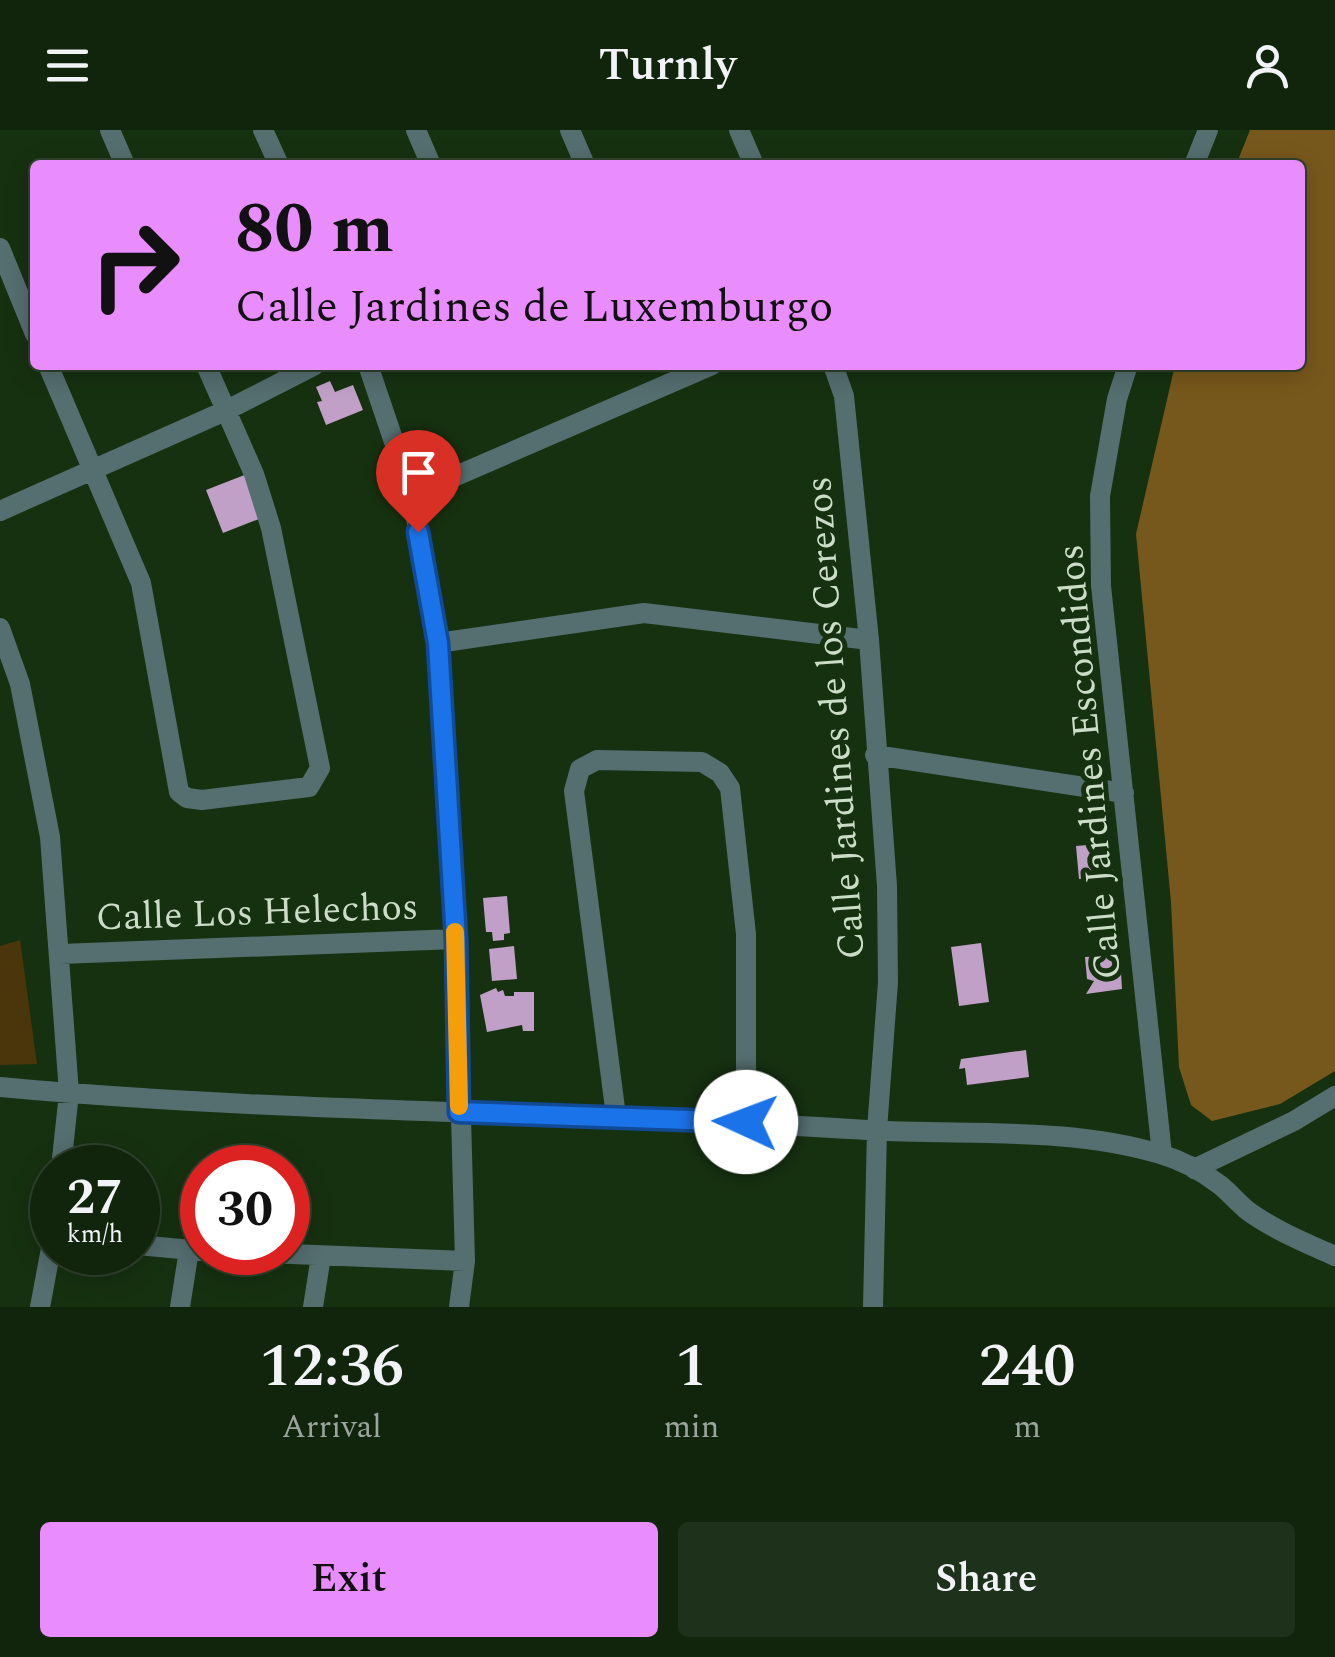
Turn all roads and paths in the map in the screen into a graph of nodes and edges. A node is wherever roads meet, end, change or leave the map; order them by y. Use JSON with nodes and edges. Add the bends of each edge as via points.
{"nodes":[{"id":1,"x":110,"y":130,"type":"edge"},
{"id":2,"x":264,"y":130,"type":"edge"},
{"id":3,"x":416,"y":130,"type":"edge"},
{"id":4,"x":570,"y":130,"type":"edge"},
{"id":5,"x":738,"y":130,"type":"edge"},
{"id":6,"x":1208,"y":130,"type":"edge"},
{"id":7,"x":123,"y":160,"type":"edge"},
{"id":8,"x":278,"y":160,"type":"edge"},
{"id":9,"x":429,"y":160,"type":"edge"},
{"id":10,"x":583,"y":160,"type":"edge"},
{"id":11,"x":752,"y":160,"type":"edge"},
{"id":12,"x":1196,"y":160,"type":"edge"},
{"id":13,"x":0,"y":248,"type":"edge"},
{"id":14,"x":30,"y":322,"type":"edge"},
{"id":15,"x":50,"y":370,"type":"edge"},
{"id":16,"x":208,"y":370,"type":"edge"},
{"id":17,"x":306,"y":370,"type":"edge"},
{"id":18,"x":370,"y":370,"type":"edge"},
{"id":19,"x":700,"y":370,"type":"edge"},
{"id":20,"x":835,"y":370,"type":"edge"},
{"id":21,"x":1126,"y":370,"type":"edge"},
{"id":22,"x":225,"y":411,"type":"junction"},
{"id":23,"x":91,"y":470,"type":"junction"},
{"id":24,"x":412,"y":495,"type":"junction"},
{"id":25,"x":0,"y":511,"type":"edge"},
{"id":26,"x":0,"y":628,"type":"edge"},
{"id":27,"x":869,"y":640,"type":"junction"},
{"id":28,"x":438,"y":643,"type":"junction"},
{"id":29,"x":875,"y":754,"type":"junction"},
{"id":30,"x":1124,"y":793,"type":"junction"},
{"id":31,"x":456,"y":939,"type":"junction"},
{"id":32,"x":60,"y":954,"type":"junction"},
{"id":33,"x":0,"y":1087,"type":"edge"},
{"id":34,"x":69,"y":1094,"type":"junction"},
{"id":35,"x":1335,"y":1096,"type":"edge"},
{"id":36,"x":459,"y":1112,"type":"junction"},
{"id":37,"x":616,"y":1116,"type":"junction"},
{"id":38,"x":746,"y":1122,"type":"junction"},
{"id":39,"x":877,"y":1130,"type":"junction"},
{"id":40,"x":63,"y":1145,"type":"edge"},
{"id":41,"x":1162,"y":1154,"type":"junction"},
{"id":42,"x":1194,"y":1169,"type":"junction"},
{"id":43,"x":310,"y":1255,"type":"edge"},
{"id":44,"x":320,"y":1256,"type":"junction"},
{"id":45,"x":1335,"y":1256,"type":"edge"},
{"id":46,"x":465,"y":1260,"type":"junction"},
{"id":47,"x":46,"y":1275,"type":"edge"},
{"id":48,"x":189,"y":1275,"type":"edge"},
{"id":49,"x":40,"y":1307,"type":"edge"},
{"id":50,"x":180,"y":1307,"type":"edge"},
{"id":51,"x":314,"y":1307,"type":"edge"},
{"id":52,"x":459,"y":1307,"type":"edge"},
{"id":53,"x":873,"y":1307,"type":"edge"}],
"edges":[{"from":1,"to":7,"type":"street"},
{"from":2,"to":8,"type":"street"},
{"from":3,"to":9,"type":"street"},
{"from":4,"to":10,"type":"street"},
{"from":5,"to":11,"type":"street"},
{"from":6,"to":12,"type":"street"},
{"from":13,"to":14,"type":"street"},
{"from":15,"to":23,"type":"street"},
{"from":16,"to":22,"type":"street"},
{"from":17,"to":22,"type":"street"},
{"from":18,"to":24,"type":"street"},
{"from":19,"to":24,"type":"street"},
{"from":20,"to":27,"type":"street","name":"Calle Jardines de los Cerezos","via":[[844,396]]},
{"from":21,"to":30,"type":"street","name":"Calle Jardines Escondidos","via":[[1100,496],[1101,586]]},
{"from":22,"to":23,"type":"street"},
{"from":22,"to":23,"type":"street","via":[[271,528],[320,768],[308,786],[202,800],[180,792],[142,583]]},
{"from":23,"to":25,"type":"street"},
{"from":24,"to":28,"type":"street"},
{"from":26,"to":32,"type":"street","via":[[20,684],[50,836]]},
{"from":27,"to":28,"type":"street","via":[[644,613]]},
{"from":27,"to":29,"type":"street","name":"Calle Jardines de los Cerezos"},
{"from":28,"to":31,"type":"street"},
{"from":29,"to":30,"type":"street"},
{"from":29,"to":39,"type":"street","name":"Calle Jardines de los Cerezos","via":[[888,886]]},
{"from":30,"to":41,"type":"street","name":"Calle Jardines Escondidos"},
{"from":31,"to":32,"type":"street","name":"Calle Los Helechos"},
{"from":31,"to":36,"type":"street"},
{"from":32,"to":34,"type":"street"},
{"from":33,"to":34,"type":"street"},
{"from":34,"to":36,"type":"street"},
{"from":34,"to":40,"type":"street"},
{"from":35,"to":42,"type":"street"},
{"from":36,"to":37,"type":"street"},
{"from":36,"to":46,"type":"street"},
{"from":37,"to":38,"type":"street"},
{"from":37,"to":38,"type":"street","via":[[574,791],[580,769],[597,760],[702,762],[730,788],[746,934]]},
{"from":38,"to":39,"type":"street"},
{"from":39,"to":41,"type":"street","via":[[1056,1138]]},
{"from":39,"to":53,"type":"street","name":"Calle Jardines de los Cerezos"},
{"from":41,"to":42,"type":"street"},
{"from":42,"to":45,"type":"street","via":[[1248,1210]]},
{"from":43,"to":44,"type":"street"},
{"from":44,"to":46,"type":"street"},
{"from":44,"to":51,"type":"street"},
{"from":46,"to":52,"type":"street"},
{"from":47,"to":49,"type":"street"},
{"from":48,"to":50,"type":"street"}]}
